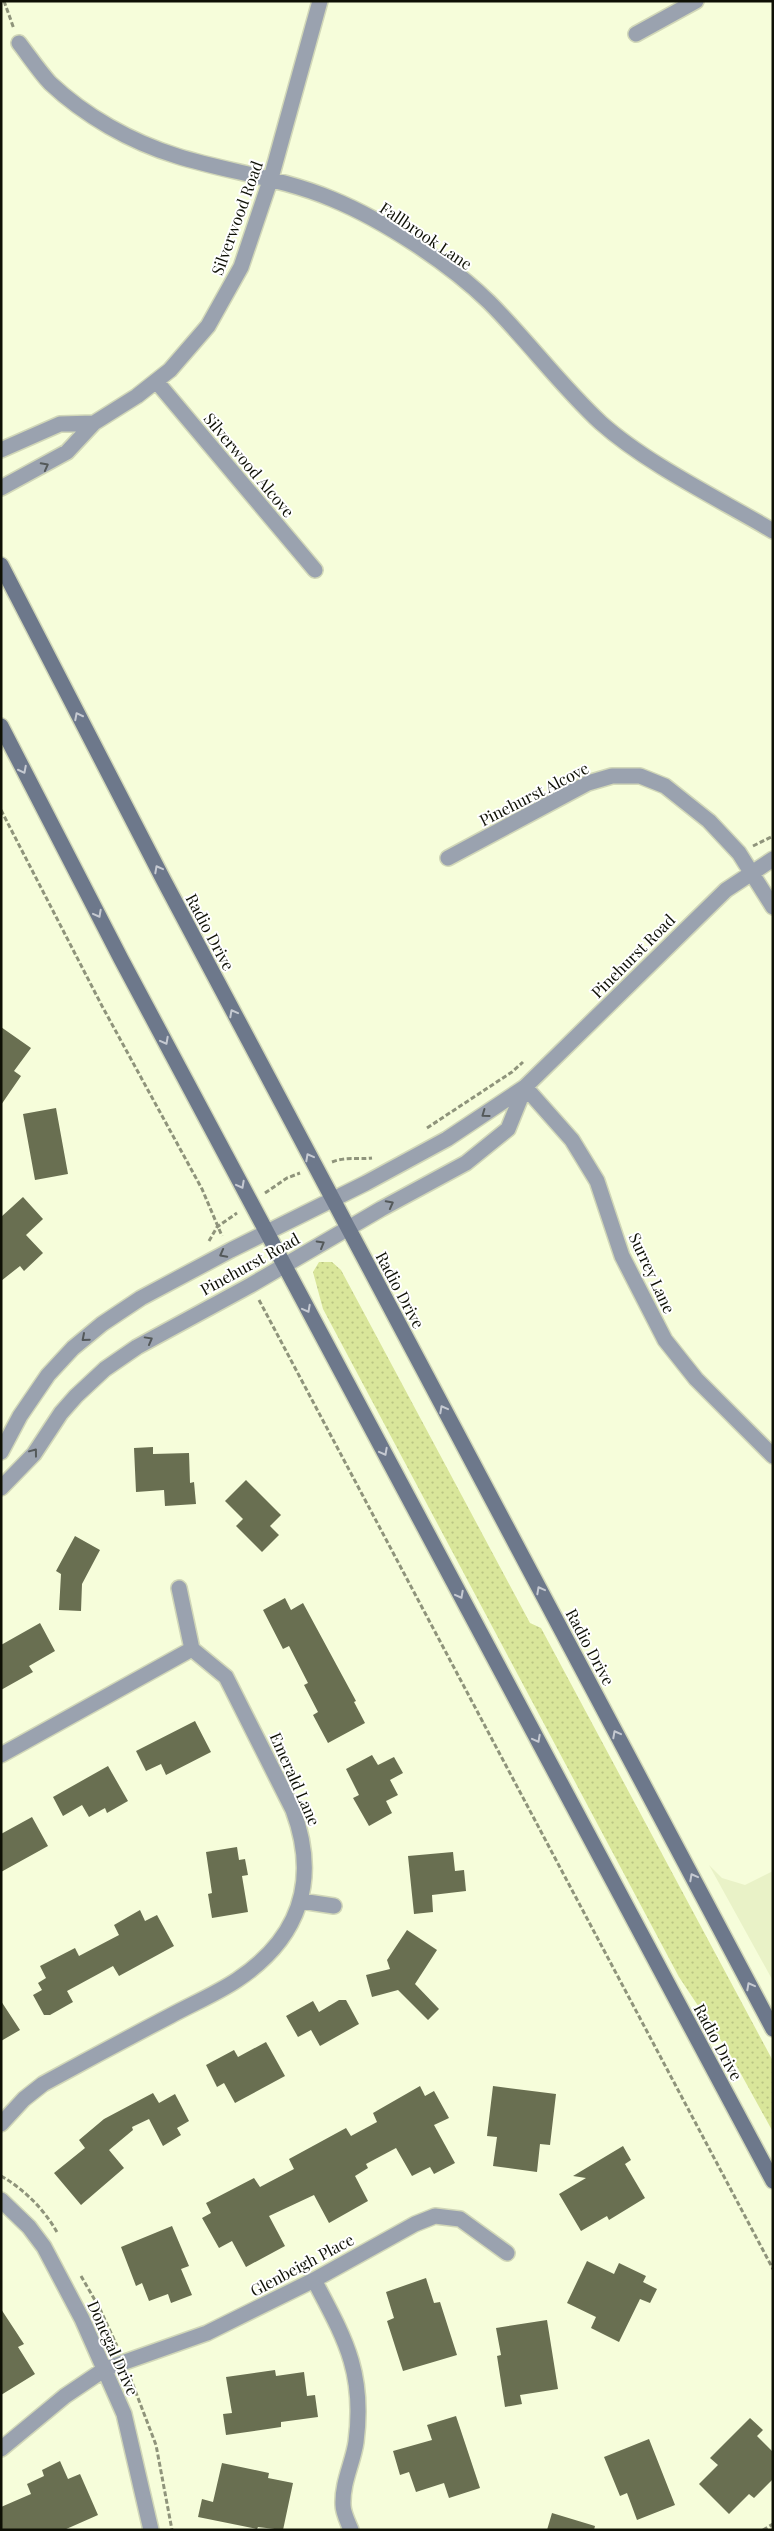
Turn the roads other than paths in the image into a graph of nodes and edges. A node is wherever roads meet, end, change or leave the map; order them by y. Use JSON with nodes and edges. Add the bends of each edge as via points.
{"nodes":[{"id":1,"x":320,"y":1,"type":"edge"},
{"id":2,"x":696,"y":1,"type":"edge"},
{"id":3,"x":636,"y":34,"type":"dead end"},
{"id":4,"x":19,"y":43,"type":"road end"},
{"id":5,"x":271,"y":178,"type":"junction"},
{"id":6,"x":156,"y":381,"type":"junction"},
{"id":7,"x":94,"y":423,"type":"junction"},
{"id":8,"x":1,"y":450,"type":"edge"},
{"id":9,"x":1,"y":488,"type":"edge"},
{"id":10,"x":773,"y":530,"type":"edge"},
{"id":11,"x":1,"y":565,"type":"edge"},
{"id":12,"x":315,"y":570,"type":"dead end"},
{"id":13,"x":1,"y":726,"type":"edge"},
{"id":14,"x":448,"y":858,"type":"dead end"},
{"id":15,"x":773,"y":859,"type":"edge"},
{"id":16,"x":751,"y":872,"type":"junction"},
{"id":17,"x":773,"y":907,"type":"edge"},
{"id":18,"x":525,"y":1087,"type":"junction"},
{"id":19,"x":332,"y":1200,"type":"junction"},
{"id":20,"x":348,"y":1229,"type":"junction"},
{"id":21,"x":266,"y":1232,"type":"junction"},
{"id":22,"x":284,"y":1266,"type":"junction"},
{"id":23,"x":1,"y":1452,"type":"edge"},
{"id":24,"x":773,"y":1456,"type":"edge"},
{"id":25,"x":1,"y":1488,"type":"edge"},
{"id":26,"x":179,"y":1588,"type":"dead end"},
{"id":27,"x":192,"y":1649,"type":"junction"},
{"id":28,"x":1,"y":1755,"type":"edge"},
{"id":29,"x":301,"y":1901,"type":"junction"},
{"id":30,"x":334,"y":1906,"type":"dead end"},
{"id":31,"x":773,"y":2029,"type":"edge"},
{"id":32,"x":1,"y":2124,"type":"edge"},
{"id":33,"x":773,"y":2181,"type":"edge"},
{"id":34,"x":1,"y":2200,"type":"edge"},
{"id":35,"x":507,"y":2253,"type":"dead end"},
{"id":36,"x":314,"y":2280,"type":"junction"},
{"id":37,"x":105,"y":2369,"type":"junction"},
{"id":38,"x":1,"y":2449,"type":"edge"},
{"id":39,"x":151,"y":2530,"type":"edge"},
{"id":40,"x":351,"y":2530,"type":"edge"}],
"edges":[{"from":1,"to":5,"type":"street","name":"Silverwood Road"},
{"from":2,"to":3,"type":"street"},
{"from":4,"to":5,"type":"street","name":"Fallbrook Lane","via":[[50,82],[97,119],[134,140],[177,156]]},
{"from":5,"to":6,"type":"street","name":"Silverwood Road","via":[[241,267],[219,310],[196,342]]},
{"from":5,"to":10,"type":"street","name":"Fallbrook Lane","via":[[332,199],[378,222],[435,259],[488,301],[603,425],[652,460]]},
{"from":6,"to":7,"type":"street","name":"Silverwood Road"},
{"from":6,"to":12,"type":"street","name":"Silverwood Alcove"},
{"from":7,"to":8,"type":"street","via":[[60,424]]},
{"from":9,"to":7,"type":"street","name":"Silverwood Road","one_way":true,"via":[[67,452]]},
{"from":19,"to":11,"type":"main road","name":"Radio Drive","one_way":true},
{"from":13,"to":21,"type":"main road","name":"Radio Drive","one_way":true},
{"from":14,"to":16,"type":"street","name":"Pinehurst Alcove","via":[[588,783],[612,776],[640,776],[665,786],[709,821],[739,853]]},
{"from":15,"to":16,"type":"street","name":"Pinehurst Road"},
{"from":16,"to":17,"type":"street","name":"Pinehurst Alcove"},
{"from":16,"to":18,"type":"street","name":"Pinehurst Road","via":[[726,890]]},
{"from":18,"to":19,"type":"street","name":"Pinehurst Road","one_way":true,"via":[[447,1139]]},
{"from":20,"to":18,"type":"street","name":"Pinehurst Road","one_way":true,"via":[[454,1170],[493,1143],[508,1129]]},
{"from":18,"to":24,"type":"street","name":"Surrey Lane","via":[[572,1140],[596,1181],[622,1256],[665,1340],[696,1380]]},
{"from":19,"to":20,"type":"main road","name":"Radio Drive"},
{"from":19,"to":21,"type":"street","name":"Pinehurst Road"},
{"from":22,"to":20,"type":"street","name":"Pinehurst Road","one_way":true},
{"from":31,"to":20,"type":"main road","name":"Radio Drive","one_way":true},
{"from":21,"to":22,"type":"main road","name":"Radio Drive"},
{"from":21,"to":23,"type":"street","name":"Pinehurst Road","one_way":true,"via":[[141,1298],[86,1336],[36,1392]]},
{"from":25,"to":22,"type":"street","name":"Pinehurst Road","one_way":true,"via":[[34,1454],[71,1402],[105,1369],[137,1347]]},
{"from":22,"to":33,"type":"main road","name":"Radio Drive","one_way":true},
{"from":26,"to":27,"type":"street"},
{"from":27,"to":28,"type":"street"},
{"from":27,"to":29,"type":"street","name":"Emerald Lane","via":[[226,1677],[293,1810],[305,1852]]},
{"from":29,"to":30,"type":"street"},
{"from":29,"to":32,"type":"street","name":"Emerald Lane","via":[[283,1938],[236,1981],[43,2084]]},
{"from":34,"to":37,"type":"street","name":"Donegal Drive","via":[[44,2247]]},
{"from":35,"to":36,"type":"street","name":"Glenbeigh Place","via":[[460,2219],[435,2216]]},
{"from":36,"to":37,"type":"street","name":"Glenbeigh Place","via":[[207,2333]]},
{"from":36,"to":40,"type":"street","via":[[347,2343],[357,2380],[356,2443],[346,2476],[342,2506]]},
{"from":37,"to":38,"type":"street","name":"Glenbeigh Place"},
{"from":37,"to":39,"type":"street","name":"Donegal Drive","via":[[124,2414]]}]}
